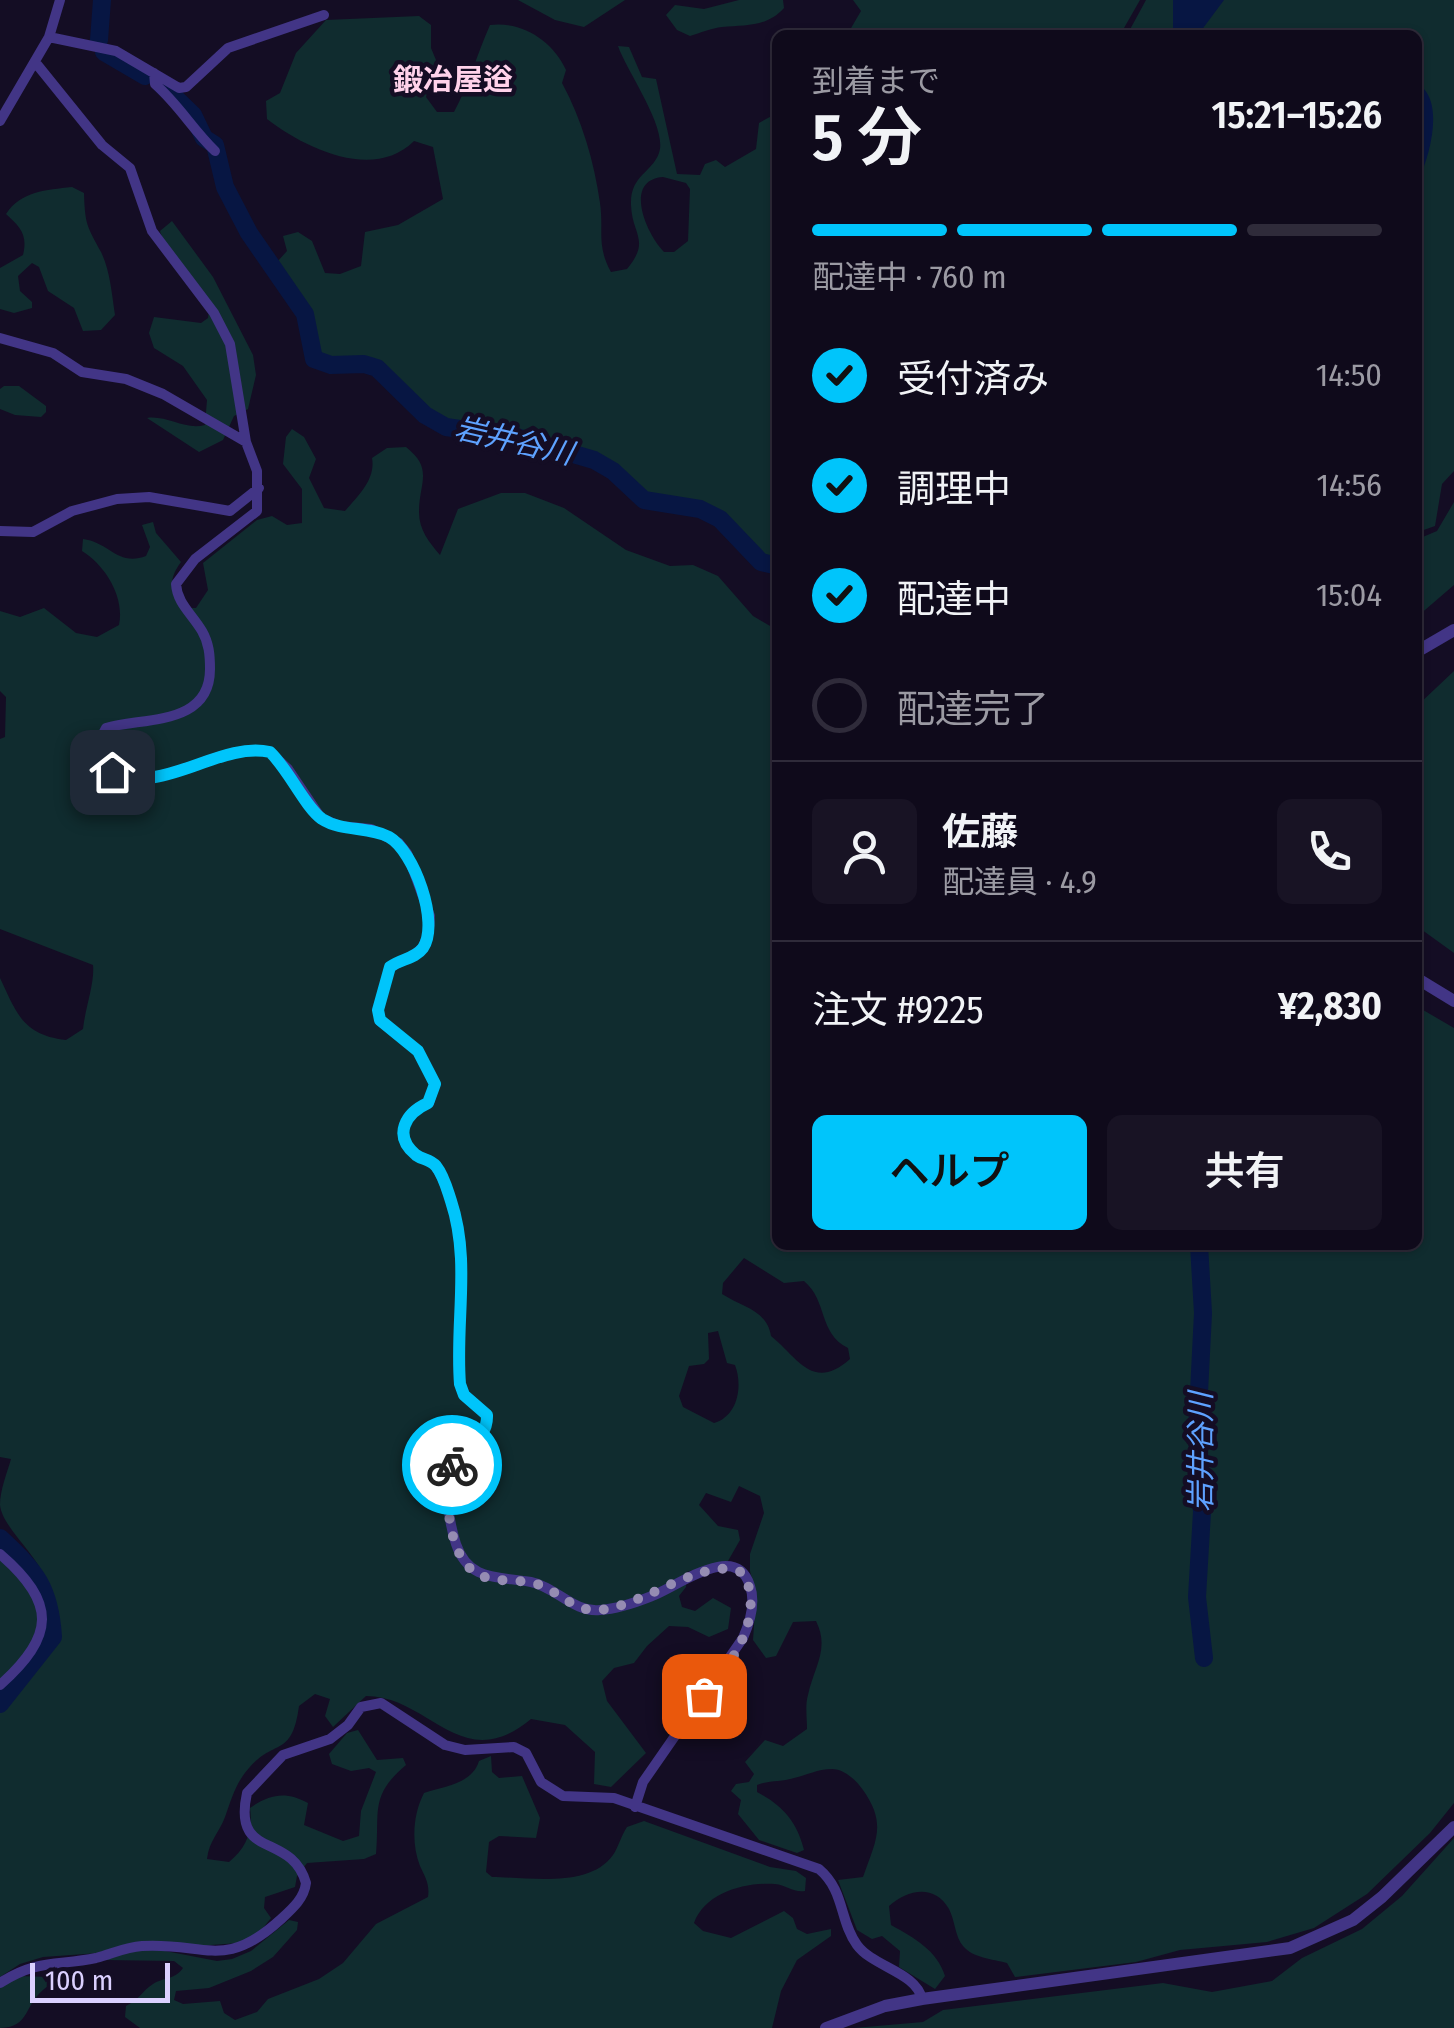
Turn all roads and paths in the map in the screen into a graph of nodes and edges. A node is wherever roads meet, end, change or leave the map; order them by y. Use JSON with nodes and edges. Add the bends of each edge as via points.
{"nodes":[{"id":1,"x":60,"y":0,"type":"edge"},
{"id":2,"x":324,"y":15,"type":"dead end"},
{"id":3,"x":49,"y":37,"type":"junction"},
{"id":4,"x":35,"y":62,"type":"junction"},
{"id":5,"x":154,"y":73,"type":"junction"},
{"id":6,"x":0,"y":121,"type":"edge"},
{"id":7,"x":215,"y":151,"type":"dead end"},
{"id":8,"x":0,"y":338,"type":"edge"},
{"id":9,"x":246,"y":442,"type":"junction"},
{"id":10,"x":259,"y":488,"type":"junction"},
{"id":11,"x":0,"y":530,"type":"edge"},
{"id":12,"x":1454,"y":630,"type":"edge"},
{"id":13,"x":1422,"y":649,"type":"edge"},
{"id":14,"x":1422,"y":981,"type":"edge"},
{"id":15,"x":1454,"y":1001,"type":"edge"},
{"id":16,"x":0,"y":1554,"type":"edge"},
{"id":17,"x":0,"y":1685,"type":"edge"},
{"id":18,"x":635,"y":1807,"type":"junction"},
{"id":19,"x":1454,"y":1826,"type":"edge"},
{"id":20,"x":0,"y":1983,"type":"edge"},
{"id":21,"x":922,"y":1999,"type":"junction"},
{"id":22,"x":826,"y":2028,"type":"edge"}],
"edges":[{"from":1,"to":3,"type":"street"},
{"from":2,"to":5,"type":"street","via":[[228,48],[186,87]]},
{"from":3,"to":4,"type":"street"},
{"from":3,"to":5,"type":"street","via":[[116,51]]},
{"from":4,"to":6,"type":"street"},
{"from":4,"to":9,"type":"street","via":[[102,145],[130,168],[152,232],[214,313],[230,344]]},
{"from":5,"to":7,"type":"street","via":[[155,84]]},
{"from":8,"to":9,"type":"street","via":[[53,353],[82,372],[151,389]]},
{"from":9,"to":10,"type":"street"},
{"from":10,"to":11,"type":"street","via":[[230,510],[117,499],[33,532]]},
{"from":10,"to":18,"type":"street","via":[[257,510],[176,584],[176,597],[210,650],[203,696],[166,719],[106,728],[101,757],[112,772],[143,778],[236,751],[270,752],[321,818],[371,829],[400,843],[407,854],[430,916],[428,930],[424,947],[390,967],[378,1010],[380,1020],[418,1051],[435,1084],[428,1103],[411,1111],[402,1126],[417,1156],[433,1162],[442,1176],[462,1240],[460,1384],[488,1423],[448,1477],[462,1558],[477,1575],[535,1583],[591,1611],[650,1597],[719,1566],[734,1567],[751,1587],[743,1638],[643,1782]]},
{"from":12,"to":13,"type":"street"},
{"from":14,"to":15,"type":"street"},
{"from":16,"to":17,"type":"street","via":[[35,1590],[44,1617],[34,1652]]},
{"from":18,"to":20,"type":"street","via":[[601,1794],[564,1796],[541,1782],[526,1753],[514,1747],[445,1745],[391,1708],[370,1703],[330,1739],[283,1755],[247,1793],[252,1838],[280,1848],[306,1883],[300,1900],[258,1939],[226,1952],[125,1948],[41,1963]]},
{"from":18,"to":21,"type":"street","via":[[819,1870],[837,1889],[856,1944],[915,1985]]},
{"from":19,"to":21,"type":"street","via":[[1353,1920],[1290,1948]]},
{"from":21,"to":22,"type":"street"}]}
